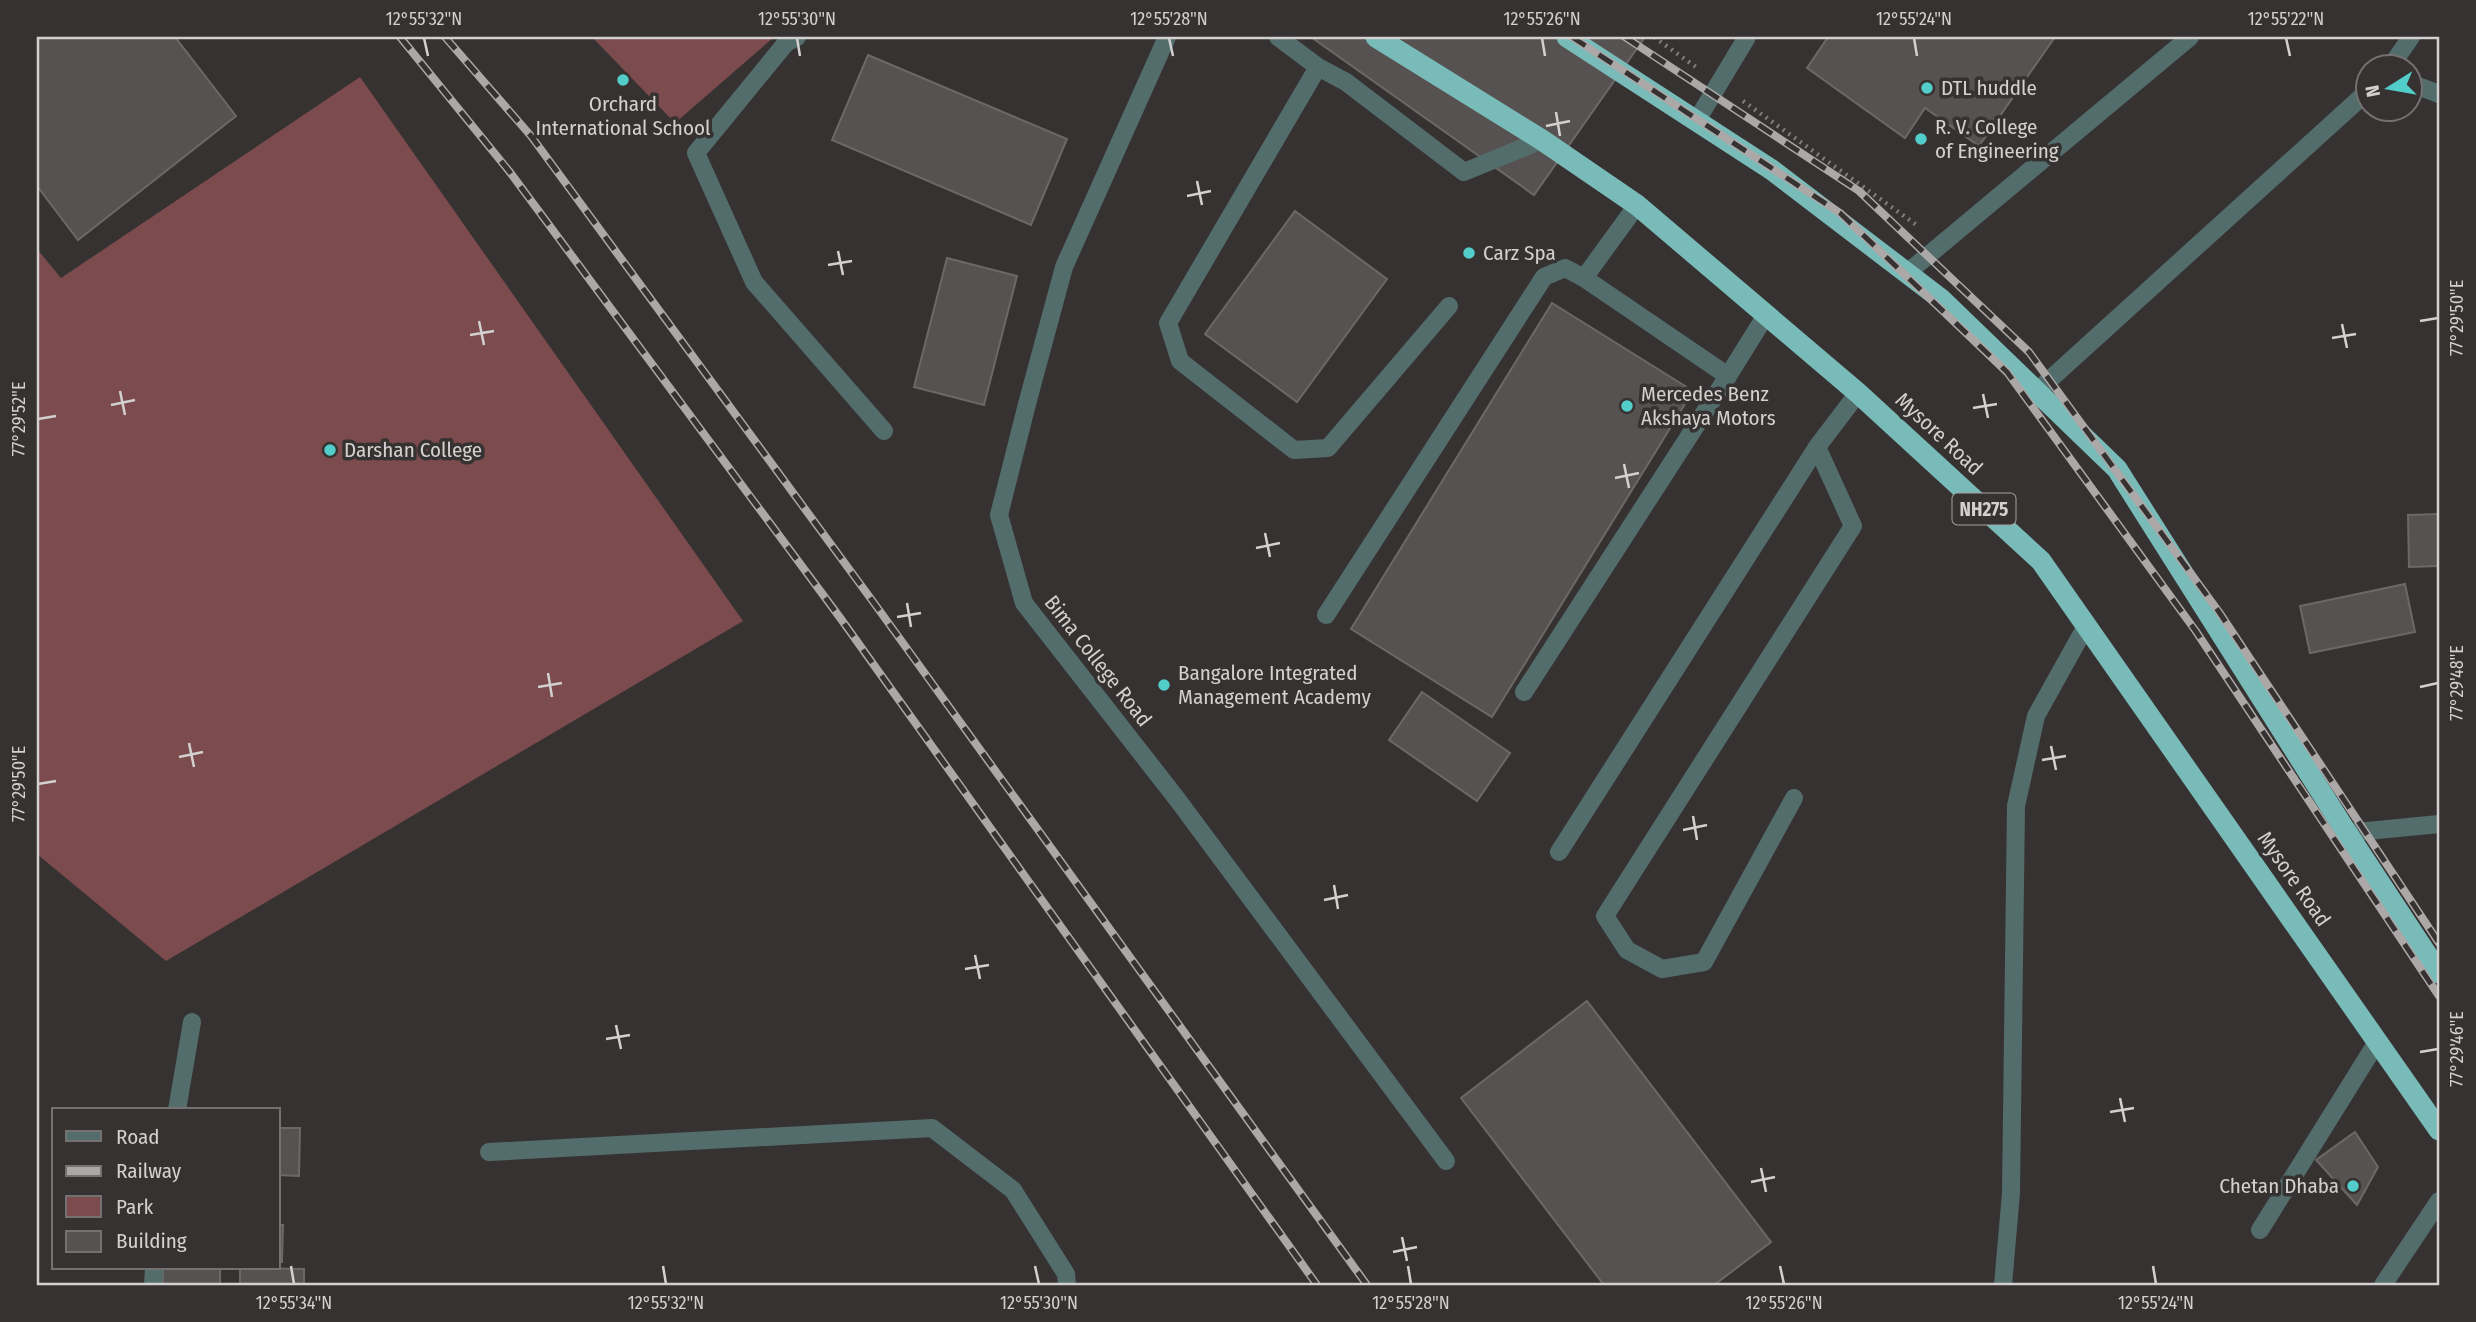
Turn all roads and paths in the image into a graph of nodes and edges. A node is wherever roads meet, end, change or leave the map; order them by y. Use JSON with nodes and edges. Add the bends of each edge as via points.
{"nodes":[{"id":1,"x":797,"y":37,"type":"edge"},
{"id":2,"x":1167,"y":37,"type":"edge"},
{"id":3,"x":1278,"y":37,"type":"edge"},
{"id":4,"x":1376,"y":37,"type":"edge"},
{"id":5,"x":1567,"y":37,"type":"edge"},
{"id":6,"x":1654,"y":37,"type":"edge"},
{"id":7,"x":1747,"y":37,"type":"edge"},
{"id":8,"x":2190,"y":37,"type":"edge"},
{"id":9,"x":2411,"y":37,"type":"edge"},
{"id":10,"x":2401,"y":52,"type":"edge"},
{"id":11,"x":1318,"y":67,"type":"junction"},
{"id":12,"x":1719,"y":84,"type":"junction"},
{"id":13,"x":2354,"y":104,"type":"edge"},
{"id":14,"x":1697,"y":120,"type":"junction"},
{"id":15,"x":1542,"y":141,"type":"junction"},
{"id":16,"x":1637,"y":205,"type":"junction"},
{"id":17,"x":1943,"y":243,"type":"junction"},
{"id":18,"x":1907,"y":273,"type":"junction"},
{"id":19,"x":1584,"y":278,"type":"junction"},
{"id":20,"x":1449,"y":306,"type":"dead end"},
{"id":21,"x":1766,"y":314,"type":"junction"},
{"id":22,"x":1728,"y":376,"type":"junction"},
{"id":23,"x":2037,"y":391,"type":"junction"},
{"id":24,"x":1858,"y":393,"type":"junction"},
{"id":25,"x":884,"y":431,"type":"dead end"},
{"id":26,"x":1817,"y":447,"type":"junction"},
{"id":27,"x":1326,"y":615,"type":"dead end"},
{"id":28,"x":2086,"y":626,"type":"junction"},
{"id":29,"x":1524,"y":692,"type":"dead end"},
{"id":30,"x":1794,"y":798,"type":"dead end"},
{"id":31,"x":2439,"y":824,"type":"edge"},
{"id":32,"x":2347,"y":833,"type":"junction"},
{"id":33,"x":1559,"y":852,"type":"dead end"},
{"id":34,"x":2439,"y":973,"type":"edge"},
{"id":35,"x":192,"y":1022,"type":"dead end"},
{"id":36,"x":2377,"y":1042,"type":"junction"},
{"id":37,"x":177,"y":1108,"type":"edge"},
{"id":38,"x":2439,"y":1130,"type":"edge"},
{"id":39,"x":489,"y":1152,"type":"dead end"},
{"id":40,"x":1446,"y":1160,"type":"dead end"},
{"id":41,"x":2439,"y":1201,"type":"edge"},
{"id":42,"x":2260,"y":1230,"type":"dead end"},
{"id":43,"x":1067,"y":1285,"type":"edge"},
{"id":44,"x":2003,"y":1285,"type":"edge"},
{"id":45,"x":2383,"y":1285,"type":"edge"}],
"edges":[{"from":1,"to":25,"type":"street","via":[[786,43],[696,153],[754,282]]},
{"from":2,"to":40,"type":"street","name":"Bima College Road","via":[[1065,267],[999,515],[1024,603]]},
{"from":3,"to":11,"type":"street"},
{"from":4,"to":15,"type":"highway","name":"Mysore Road","number":"NH275"},
{"from":5,"to":14,"type":"highway"},
{"from":6,"to":12,"type":"path"},
{"from":7,"to":12,"type":"street"},
{"from":8,"to":17,"type":"street"},
{"from":9,"to":10,"type":"street"},
{"from":11,"to":15,"type":"street","via":[[1346,82],[1464,172]]},
{"from":11,"to":20,"type":"street","via":[[1168,323],[1180,361],[1294,450],[1328,448]]},
{"from":12,"to":14,"type":"street"},
{"from":12,"to":17,"type":"path"},
{"from":13,"to":23,"type":"street"},
{"from":14,"to":18,"type":"highway","via":[[1772,170]]},
{"from":15,"to":16,"type":"highway","name":"Mysore Road","number":"NH275"},
{"from":16,"to":19,"type":"street"},
{"from":16,"to":21,"type":"highway","name":"Mysore Road","number":"NH275"},
{"from":17,"to":18,"type":"street"},
{"from":18,"to":23,"type":"highway","via":[[1941,299]]},
{"from":19,"to":22,"type":"street"},
{"from":19,"to":27,"type":"street","via":[[1564,268],[1544,277]]},
{"from":21,"to":22,"type":"street"},
{"from":21,"to":24,"type":"highway","name":"Mysore Road","number":"NH275"},
{"from":22,"to":29,"type":"street"},
{"from":23,"to":32,"type":"highway","via":[[2117,469]]},
{"from":24,"to":26,"type":"street"},
{"from":24,"to":28,"type":"highway","name":"Mysore Road","number":"NH275","via":[[2041,561]]},
{"from":26,"to":30,"type":"street","via":[[1853,526],[1605,916],[1627,950],[1662,969],[1704,962]]},
{"from":26,"to":33,"type":"street"},
{"from":28,"to":36,"type":"highway","name":"Mysore Road","number":"NH275"},
{"from":28,"to":44,"type":"street","via":[[2036,716],[2016,806],[2011,1193]]},
{"from":31,"to":32,"type":"street"},
{"from":32,"to":34,"type":"highway"},
{"from":35,"to":37,"type":"street"},
{"from":36,"to":38,"type":"highway","name":"Mysore Road","number":"NH275"},
{"from":36,"to":42,"type":"street"},
{"from":39,"to":43,"type":"street","via":[[932,1128],[1013,1190],[1066,1274]]},
{"from":41,"to":45,"type":"street"}]}
